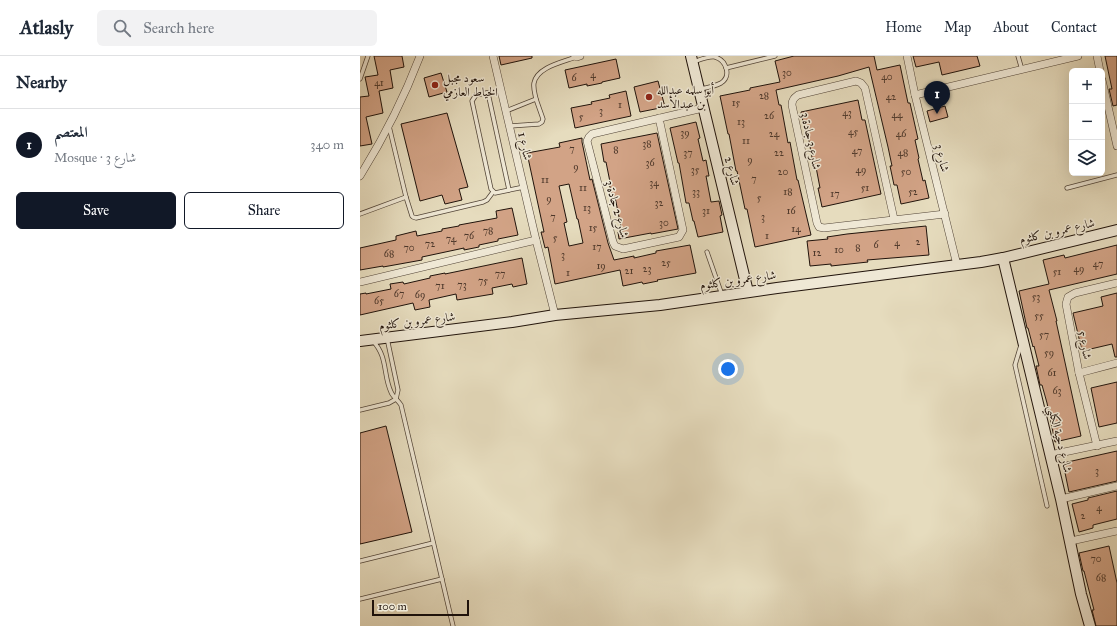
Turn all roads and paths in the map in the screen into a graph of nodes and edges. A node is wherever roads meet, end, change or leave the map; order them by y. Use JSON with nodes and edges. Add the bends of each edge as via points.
{"nodes":[{"id":1,"x":368,"y":56,"type":"edge"},
{"id":2,"x":420,"y":56,"type":"edge"},
{"id":3,"x":493,"y":56,"type":"edge"},
{"id":4,"x":577,"y":56,"type":"edge"},
{"id":5,"x":775,"y":56,"type":"edge"},
{"id":6,"x":907,"y":56,"type":"edge"},
{"id":7,"x":1018,"y":56,"type":"edge"},
{"id":8,"x":1078,"y":56,"type":"edge"},
{"id":9,"x":1096,"y":56,"type":"edge"},
{"id":10,"x":692,"y":59,"type":"edge"},
{"id":11,"x":726,"y":68,"type":"junction"},
{"id":12,"x":1099,"y":68,"type":"edge"},
{"id":13,"x":1022,"y":70,"type":"junction"},
{"id":14,"x":360,"y":79,"type":"edge"},
{"id":15,"x":501,"y":90,"type":"junction"},
{"id":16,"x":699,"y":90,"type":"junction"},
{"id":17,"x":488,"y":92,"type":"junction"},
{"id":18,"x":1105,"y":93,"type":"edge"},
{"id":19,"x":915,"y":95,"type":"junction"},
{"id":20,"x":536,"y":99,"type":"junction"},
{"id":21,"x":703,"y":108,"type":"junction"},
{"id":22,"x":506,"y":111,"type":"junction"},
{"id":23,"x":659,"y":118,"type":"junction"},
{"id":24,"x":388,"y":125,"type":"junction"},
{"id":25,"x":510,"y":126,"type":"junction"},
{"id":26,"x":1117,"y":146,"type":"edge"},
{"id":27,"x":1117,"y":175,"type":"edge"},
{"id":28,"x":360,"y":176,"type":"edge"},
{"id":29,"x":524,"y":187,"type":"junction"},
{"id":30,"x":1067,"y":188,"type":"dead end"},
{"id":31,"x":510,"y":190,"type":"junction"},
{"id":32,"x":493,"y":192,"type":"junction"},
{"id":33,"x":406,"y":197,"type":"junction"},
{"id":34,"x":360,"y":214,"type":"edge"},
{"id":35,"x":945,"y":214,"type":"junction"},
{"id":36,"x":894,"y":219,"type":"junction"},
{"id":37,"x":1117,"y":230,"type":"edge"},
{"id":38,"x":536,"y":240,"type":"junction"},
{"id":39,"x":707,"y":252,"type":"dead end"},
{"id":40,"x":1003,"y":258,"type":"junction"},
{"id":41,"x":957,"y":265,"type":"junction"},
{"id":42,"x":360,"y":282,"type":"edge"},
{"id":43,"x":1117,"y":283,"type":"edge"},
{"id":44,"x":748,"y":292,"type":"junction"},
{"id":45,"x":722,"y":296,"type":"junction"},
{"id":46,"x":555,"y":315,"type":"junction"},
{"id":47,"x":387,"y":338,"type":"junction"},
{"id":48,"x":373,"y":340,"type":"junction"},
{"id":49,"x":1022,"y":340,"type":"junction"},
{"id":50,"x":360,"y":341,"type":"edge"},
{"id":51,"x":1117,"y":363,"type":"edge"},
{"id":52,"x":1079,"y":373,"type":"junction"},
{"id":53,"x":396,"y":399,"type":"junction"},
{"id":54,"x":360,"y":410,"type":"edge"},
{"id":55,"x":1117,"y":441,"type":"edge"},
{"id":56,"x":1097,"y":446,"type":"junction"},
{"id":57,"x":1050,"y":455,"type":"junction"},
{"id":58,"x":1117,"y":486,"type":"edge"},
{"id":59,"x":1061,"y":499,"type":"junction"},
{"id":60,"x":1048,"y":506,"type":"dead end"},
{"id":61,"x":1117,"y":531,"type":"edge"},
{"id":62,"x":1071,"y":542,"type":"junction"},
{"id":63,"x":433,"y":544,"type":"junction"},
{"id":64,"x":360,"y":561,"type":"edge"},
{"id":65,"x":442,"y":579,"type":"junction"},
{"id":66,"x":360,"y":598,"type":"edge"},
{"id":67,"x":453,"y":626,"type":"edge"},
{"id":68,"x":1090,"y":626,"type":"edge"}],
"edges":[{"from":1,"to":14,"type":"lane"},
{"from":2,"to":24,"type":"street"},
{"from":3,"to":15,"type":"street","name":"شارع 1"},
{"from":4,"to":20,"type":"lane","via":[[539,73],[534,85]]},
{"from":5,"to":11,"type":"lane"},
{"from":6,"to":19,"type":"street","name":"شارع 3"},
{"from":7,"to":13,"type":"lane"},
{"from":8,"to":13,"type":"street"},
{"from":9,"to":12,"type":"street"},
{"from":10,"to":11,"type":"lane","via":[[714,57],[721,60]]},
{"from":10,"to":16,"type":"street","name":"شارع 2"},
{"from":11,"to":16,"type":"lane","via":[[726,77],[721,83]]},
{"from":13,"to":19,"type":"street"},
{"from":15,"to":17,"type":"lane"},
{"from":15,"to":22,"type":"street","name":"شارع 1"},
{"from":16,"to":21,"type":"street","name":"شارع 2"},
{"from":17,"to":31,"type":"lane"},
{"from":17,"to":32,"type":"lane","via":[[476,95],[472,101]]},
{"from":18,"to":26,"type":"street"},
{"from":19,"to":35,"type":"street","name":"شارع 3"},
{"from":20,"to":22,"type":"lane"},
{"from":20,"to":25,"type":"lane","via":[[542,122]]},
{"from":21,"to":23,"type":"street","name":"شارع 2 جادة 3"},
{"from":21,"to":44,"type":"street","name":"شارع 2"},
{"from":22,"to":25,"type":"street","name":"شارع 1"},
{"from":23,"to":23,"type":"street","name":"شارع 2 جادة 3","via":[[592,134],[587,141],[613,242],[615,246],[623,249],[679,237],[683,230]]},
{"from":24,"to":28,"type":"street"},
{"from":24,"to":33,"type":"lane"},
{"from":25,"to":29,"type":"street","name":"شارع 1"},
{"from":27,"to":30,"type":"lane"},
{"from":29,"to":31,"type":"lane"},
{"from":29,"to":38,"type":"street","name":"شارع 1"},
{"from":31,"to":32,"type":"lane"},
{"from":32,"to":33,"type":"lane","via":[[483,202],[416,218],[412,216]]},
{"from":33,"to":34,"type":"lane"},
{"from":35,"to":36,"type":"street","name":"شارع 3 جادة 3"},
{"from":35,"to":41,"type":"street","name":"شارع 3"},
{"from":36,"to":36,"type":"street","name":"شارع 3 جادة 3","via":[[824,228],[818,225],[792,105],[795,97],[856,81],[863,85]]},
{"from":37,"to":40,"type":"street","name":"شارع عمرو بن كلثوم"},
{"from":38,"to":42,"type":"street"},
{"from":38,"to":46,"type":"street","name":"شارع 1"},
{"from":39,"to":45,"type":"lane"},
{"from":40,"to":41,"type":"street","name":"شارع عمرو بن كلثوم"},
{"from":40,"to":49,"type":"street","name":"شارع دحية الكلبي"},
{"from":41,"to":44,"type":"street","name":"شارع عمرو بن كلثوم"},
{"from":43,"to":52,"type":"street","name":"شارع 5","via":[[1075,293],[1066,300]]},
{"from":44,"to":45,"type":"street","name":"شارع عمرو بن كلثوم"},
{"from":45,"to":46,"type":"street","name":"شارع عمرو بن كلثوم"},
{"from":46,"to":47,"type":"street","name":"شارع عمرو بن كلثوم"},
{"from":47,"to":48,"type":"street","name":"شارع عمرو بن كلثوم"},
{"from":47,"to":53,"type":"lane","via":[[398,390]]},
{"from":48,"to":50,"type":"street","name":"شارع عمرو بن كلثوم"},
{"from":48,"to":53,"type":"lane","via":[[382,354],[390,390]]},
{"from":49,"to":57,"type":"street","name":"شارع دحية الكلبي"},
{"from":49,"to":60,"type":"lane","via":[[1015,365]]},
{"from":51,"to":52,"type":"street"},
{"from":52,"to":56,"type":"street","name":"شارع 5"},
{"from":53,"to":54,"type":"lane"},
{"from":53,"to":63,"type":"lane","via":[[401,404]]},
{"from":55,"to":56,"type":"street"},
{"from":56,"to":57,"type":"street"},
{"from":57,"to":59,"type":"street","name":"شارع دحية الكلبي"},
{"from":58,"to":59,"type":"street"},
{"from":59,"to":62,"type":"street","name":"شارع دحية الكلبي"},
{"from":61,"to":62,"type":"street"},
{"from":62,"to":68,"type":"street","name":"شارع دحية الكلبي"},
{"from":63,"to":64,"type":"lane"},
{"from":63,"to":65,"type":"lane"},
{"from":65,"to":66,"type":"lane"},
{"from":65,"to":67,"type":"lane"}]}
